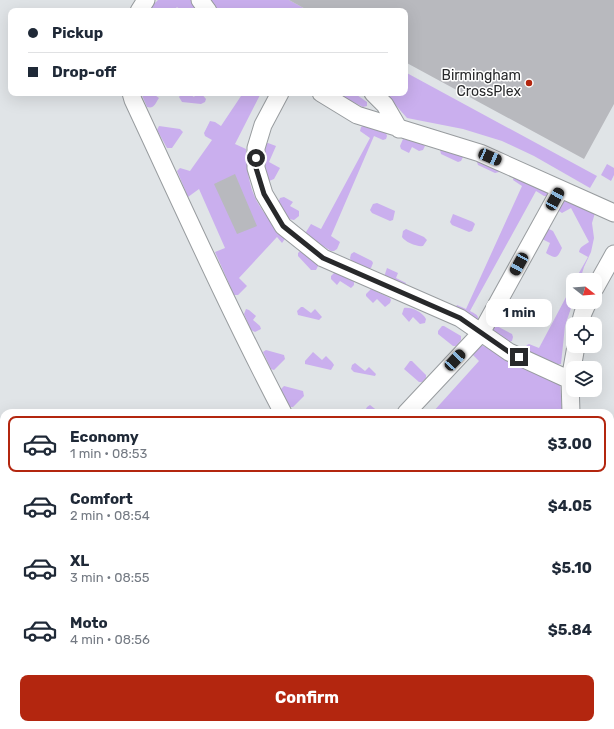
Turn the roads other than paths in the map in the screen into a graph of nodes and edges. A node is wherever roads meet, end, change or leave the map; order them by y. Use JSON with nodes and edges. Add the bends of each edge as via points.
{"nodes":[{"id":1,"x":132,"y":96,"type":"edge"},
{"id":2,"x":278,"y":96,"type":"edge"},
{"id":3,"x":326,"y":96,"type":"edge"},
{"id":4,"x":376,"y":96,"type":"edge"},
{"id":5,"x":399,"y":129,"type":"junction"},
{"id":6,"x":560,"y":190,"type":"junction"},
{"id":7,"x":614,"y":213,"type":"edge"},
{"id":8,"x":614,"y":254,"type":"edge"},
{"id":9,"x":602,"y":275,"type":"edge"},
{"id":10,"x":614,"y":278,"type":"edge"},
{"id":11,"x":602,"y":292,"type":"edge"},
{"id":12,"x":481,"y":332,"type":"junction"},
{"id":13,"x":566,"y":378,"type":"edge"},
{"id":14,"x":571,"y":397,"type":"edge"},
{"id":15,"x":281,"y":409,"type":"edge"},
{"id":16,"x":410,"y":409,"type":"edge"},
{"id":17,"x":571,"y":409,"type":"edge"}],
"edges":[{"from":1,"to":15,"type":"street","via":[[212,270]]},
{"from":2,"to":12,"type":"street","via":[[263,125],[256,148],[256,168],[264,194],[283,226],[323,258],[460,318]]},
{"from":3,"to":5,"type":"street","via":[[357,115]]},
{"from":4,"to":5,"type":"street","via":[[385,105]]},
{"from":5,"to":6,"type":"street","via":[[480,153]]},
{"from":6,"to":7,"type":"street"},
{"from":6,"to":12,"type":"street"},
{"from":8,"to":9,"type":"street"},
{"from":10,"to":11,"type":"street"},
{"from":12,"to":13,"type":"street","via":[[509,352]]},
{"from":12,"to":16,"type":"street"},
{"from":14,"to":17,"type":"street"}]}
